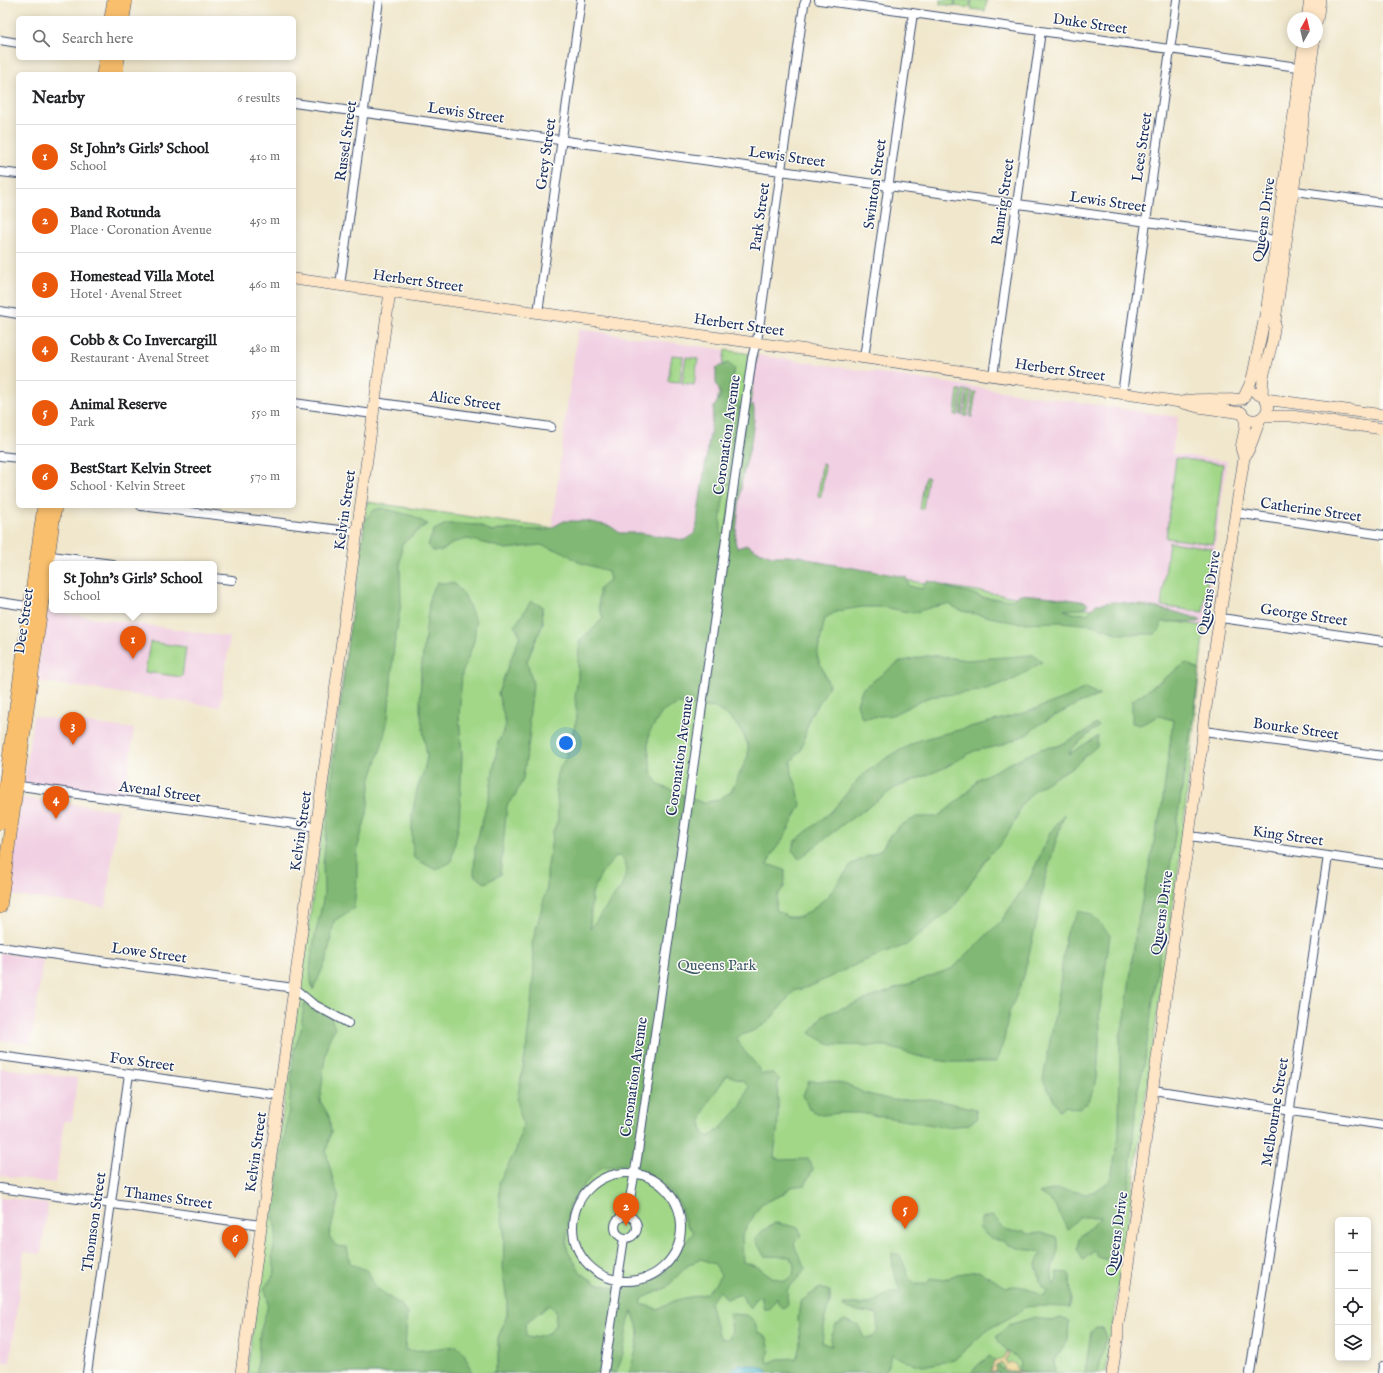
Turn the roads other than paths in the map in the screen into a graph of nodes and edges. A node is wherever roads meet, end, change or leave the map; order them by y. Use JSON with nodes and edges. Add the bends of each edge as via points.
{"nodes":[{"id":1,"x":114,"y":0,"type":"edge"},
{"id":2,"x":126,"y":0,"type":"edge"},
{"id":3,"x":379,"y":0,"type":"edge"},
{"id":4,"x":582,"y":0,"type":"edge"},
{"id":5,"x":806,"y":0,"type":"edge"},
{"id":6,"x":818,"y":0,"type":"edge"},
{"id":7,"x":1177,"y":0,"type":"edge"},
{"id":8,"x":1310,"y":0,"type":"edge"},
{"id":9,"x":1320,"y":0,"type":"edge"},
{"id":10,"x":1309,"y":12,"type":"edge"},
{"id":11,"x":1318,"y":12,"type":"edge"},
{"id":12,"x":913,"y":13,"type":"junction"},
{"id":13,"x":111,"y":16,"type":"edge"},
{"id":14,"x":123,"y":16,"type":"edge"},
{"id":15,"x":1041,"y":31,"type":"junction"},
{"id":16,"x":0,"y":40,"type":"edge"},
{"id":17,"x":16,"y":42,"type":"edge"},
{"id":18,"x":1304,"y":48,"type":"edge"},
{"id":19,"x":1312,"y":48,"type":"edge"},
{"id":20,"x":1170,"y":49,"type":"junction"},
{"id":21,"x":106,"y":60,"type":"edge"},
{"id":22,"x":118,"y":60,"type":"edge"},
{"id":23,"x":1305,"y":68,"type":"junction"},
{"id":24,"x":103,"y":72,"type":"edge"},
{"id":25,"x":116,"y":72,"type":"edge"},
{"id":26,"x":296,"y":103,"type":"edge"},
{"id":27,"x":364,"y":113,"type":"junction"},
{"id":28,"x":562,"y":140,"type":"junction"},
{"id":29,"x":781,"y":170,"type":"junction"},
{"id":30,"x":0,"y":172,"type":"edge"},
{"id":31,"x":16,"y":174,"type":"edge"},
{"id":32,"x":889,"y":186,"type":"junction"},
{"id":33,"x":1288,"y":190,"type":"junction"},
{"id":34,"x":1017,"y":203,"type":"junction"},
{"id":35,"x":1383,"y":203,"type":"edge"},
{"id":36,"x":1146,"y":222,"type":"junction"},
{"id":37,"x":1276,"y":240,"type":"junction"},
{"id":38,"x":296,"y":279,"type":"edge"},
{"id":39,"x":340,"y":285,"type":"junction"},
{"id":40,"x":390,"y":292,"type":"junction"},
{"id":41,"x":0,"y":311,"type":"edge"},
{"id":42,"x":538,"y":313,"type":"junction"},
{"id":43,"x":16,"y":314,"type":"edge"},
{"id":44,"x":756,"y":343,"type":"junction"},
{"id":45,"x":864,"y":358,"type":"junction"},
{"id":46,"x":993,"y":376,"type":"junction"},
{"id":47,"x":1122,"y":394,"type":"junction"},
{"id":48,"x":1263,"y":397,"type":"junction"},
{"id":49,"x":1243,"y":399,"type":"junction"},
{"id":50,"x":374,"y":402,"type":"junction"},
{"id":51,"x":1180,"y":402,"type":"junction"},
{"id":52,"x":296,"y":403,"type":"edge"},
{"id":53,"x":373,"y":414,"type":"junction"},
{"id":54,"x":1244,"y":415,"type":"junction"},
{"id":55,"x":1383,"y":415,"type":"edge"},
{"id":56,"x":1262,"y":418,"type":"junction"},
{"id":57,"x":551,"y":427,"type":"dead end"},
{"id":58,"x":1383,"y":428,"type":"edge"},
{"id":59,"x":0,"y":456,"type":"edge"},
{"id":60,"x":16,"y":458,"type":"edge"},
{"id":61,"x":1244,"y":458,"type":"junction"},
{"id":62,"x":44,"y":508,"type":"edge"},
{"id":63,"x":54,"y":508,"type":"edge"},
{"id":64,"x":158,"y":508,"type":"edge"},
{"id":65,"x":1236,"y":513,"type":"junction"},
{"id":66,"x":357,"y":532,"type":"junction"},
{"id":67,"x":1383,"y":535,"type":"edge"},
{"id":68,"x":43,"y":554,"type":"junction"},
{"id":69,"x":91,"y":561,"type":"edge"},
{"id":70,"x":217,"y":578,"type":"edge"},
{"id":71,"x":232,"y":580,"type":"dead end"},
{"id":72,"x":0,"y":602,"type":"edge"},
{"id":73,"x":36,"y":607,"type":"junction"},
{"id":74,"x":1221,"y":618,"type":"junction"},
{"id":75,"x":1383,"y":640,"type":"edge"},
{"id":76,"x":1204,"y":731,"type":"junction"},
{"id":77,"x":1383,"y":756,"type":"edge"},
{"id":78,"x":7,"y":784,"type":"edge"},
{"id":79,"x":0,"y":823,"type":"edge"},
{"id":80,"x":316,"y":827,"type":"junction"},
{"id":81,"x":1190,"y":836,"type":"junction"},
{"id":82,"x":1328,"y":856,"type":"junction"},
{"id":83,"x":1383,"y":864,"type":"edge"},
{"id":84,"x":0,"y":907,"type":"edge"},
{"id":85,"x":0,"y":947,"type":"edge"},
{"id":86,"x":294,"y":988,"type":"junction"},
{"id":87,"x":348,"y":1023,"type":"dead end"},
{"id":88,"x":0,"y":1056,"type":"edge"},
{"id":89,"x":129,"y":1074,"type":"junction"},
{"id":90,"x":1153,"y":1090,"type":"junction"},
{"id":91,"x":279,"y":1095,"type":"junction"},
{"id":92,"x":1289,"y":1111,"type":"junction"},
{"id":93,"x":1383,"y":1125,"type":"edge"},
{"id":94,"x":634,"y":1173,"type":"junction"},
{"id":95,"x":0,"y":1188,"type":"edge"},
{"id":96,"x":110,"y":1204,"type":"junction"},
{"id":97,"x":627,"y":1216,"type":"junction"},
{"id":98,"x":261,"y":1225,"type":"junction"},
{"id":99,"x":624,"y":1238,"type":"junction"},
{"id":100,"x":618,"y":1280,"type":"junction"},
{"id":101,"x":1383,"y":1366,"type":"edge"},
{"id":102,"x":87,"y":1373,"type":"edge"},
{"id":103,"x":241,"y":1373,"type":"edge"},
{"id":104,"x":604,"y":1373,"type":"edge"},
{"id":105,"x":1112,"y":1373,"type":"edge"},
{"id":106,"x":1250,"y":1373,"type":"edge"},
{"id":107,"x":1382,"y":1373,"type":"edge"}],
"edges":[{"from":1,"to":13,"type":"main road"},
{"from":2,"to":14,"type":"main road"},
{"from":3,"to":27,"type":"street","name":"Russel Street"},
{"from":4,"to":28,"type":"street","name":"Grey Street"},
{"from":5,"to":29,"type":"street","name":"Park Street"},
{"from":6,"to":12,"type":"street","name":"Duke Street"},
{"from":7,"to":20,"type":"street","name":"Lees Street"},
{"from":8,"to":10,"type":"main road"},
{"from":9,"to":11,"type":"main road"},
{"from":12,"to":15,"type":"street","name":"Duke Street"},
{"from":12,"to":32,"type":"street","name":"Swinton Street"},
{"from":15,"to":20,"type":"street","name":"Duke Street"},
{"from":15,"to":34,"type":"street","name":"Ramrig Street"},
{"from":16,"to":17,"type":"street"},
{"from":18,"to":23,"type":"main road","name":"Queens Drive"},
{"from":19,"to":23,"type":"main road","name":"Queens Drive"},
{"from":20,"to":23,"type":"street","name":"Duke Street"},
{"from":20,"to":36,"type":"street","name":"Lees Street"},
{"from":21,"to":24,"type":"main road"},
{"from":22,"to":25,"type":"main road"},
{"from":23,"to":33,"type":"main road","name":"Queens Drive"},
{"from":26,"to":27,"type":"street","name":"Lewis Street"},
{"from":27,"to":28,"type":"street","name":"Lewis Street"},
{"from":27,"to":39,"type":"street","name":"Russel Street"},
{"from":28,"to":29,"type":"street","name":"Lewis Street"},
{"from":28,"to":42,"type":"street","name":"Grey Street"},
{"from":29,"to":32,"type":"street","name":"Lewis Street"},
{"from":29,"to":44,"type":"street","name":"Park Street"},
{"from":30,"to":31,"type":"street"},
{"from":32,"to":34,"type":"street","name":"Lewis Street"},
{"from":32,"to":45,"type":"street","name":"Swinton Street"},
{"from":33,"to":35,"type":"street"},
{"from":33,"to":37,"type":"main road","name":"Queens Drive"},
{"from":33,"to":48,"type":"main road","name":"Queens Drive","via":[[1270,352],[1263,377]]},
{"from":34,"to":36,"type":"street","name":"Lewis Street"},
{"from":34,"to":46,"type":"street","name":"Ramrig Street"},
{"from":36,"to":37,"type":"street","name":"Lewis Street"},
{"from":36,"to":47,"type":"street","name":"Lees Street"},
{"from":37,"to":49,"type":"main road","name":"Queens Drive","via":[[1256,361],[1251,383]]},
{"from":38,"to":39,"type":"main road","name":"Herbert Street"},
{"from":39,"to":40,"type":"main road","name":"Herbert Street"},
{"from":40,"to":42,"type":"main road","name":"Herbert Street"},
{"from":40,"to":50,"type":"main road","name":"Kelvin Street"},
{"from":41,"to":43,"type":"street"},
{"from":42,"to":44,"type":"main road","name":"Herbert Street"},
{"from":44,"to":45,"type":"main road","name":"Herbert Street"},
{"from":44,"to":94,"type":"street","name":"Coronation Avenue"},
{"from":45,"to":46,"type":"main road","name":"Herbert Street"},
{"from":46,"to":47,"type":"main road","name":"Herbert Street"},
{"from":47,"to":51,"type":"main road","name":"Herbert Street"},
{"from":48,"to":49,"type":"main road","name":"Herbert Street","via":[[1250,394]]},
{"from":48,"to":55,"type":"main road","name":"Herbert Street"},
{"from":48,"to":56,"type":"main road","via":[[1268,407]]},
{"from":49,"to":51,"type":"main road","name":"Herbert Street","via":[[1196,399]]},
{"from":49,"to":54,"type":"main road","via":[[1240,407]]},
{"from":50,"to":53,"type":"main road","name":"Kelvin Street"},
{"from":50,"to":57,"type":"street","name":"Alice Street"},
{"from":51,"to":54,"type":"main road","name":"Herbert Street"},
{"from":52,"to":53,"type":"street"},
{"from":53,"to":66,"type":"main road","name":"Kelvin Street"},
{"from":54,"to":56,"type":"main road","name":"Herbert Street","via":[[1253,420]]},
{"from":54,"to":61,"type":"main road","name":"Queens Drive","via":[[1245,429],[1241,448]]},
{"from":56,"to":58,"type":"main road","name":"Herbert Street","via":[[1291,416]]},
{"from":56,"to":61,"type":"main road","name":"Queens Drive","via":[[1255,430],[1250,450]]},
{"from":59,"to":60,"type":"street"},
{"from":61,"to":65,"type":"main road","name":"Queens Drive"},
{"from":62,"to":68,"type":"main road","name":"Dee Street"},
{"from":63,"to":68,"type":"main road","name":"Dee Street"},
{"from":64,"to":66,"type":"street"},
{"from":65,"to":67,"type":"street","name":"Catherine Street"},
{"from":65,"to":74,"type":"main road","name":"Queens Drive"},
{"from":66,"to":80,"type":"main road","name":"Kelvin Street"},
{"from":68,"to":69,"type":"street"},
{"from":68,"to":73,"type":"main road","name":"Dee Street"},
{"from":70,"to":71,"type":"street"},
{"from":72,"to":73,"type":"street"},
{"from":73,"to":78,"type":"main road","name":"Dee Street"},
{"from":74,"to":75,"type":"street","name":"George Street"},
{"from":74,"to":76,"type":"main road","name":"Queens Drive"},
{"from":76,"to":77,"type":"street","name":"Bourke Street"},
{"from":76,"to":81,"type":"main road","name":"Queens Drive"},
{"from":78,"to":79,"type":"main road","name":"Dee Street"},
{"from":78,"to":80,"type":"street","name":"Avenal Street"},
{"from":78,"to":84,"type":"main road","name":"Dee Street"},
{"from":80,"to":86,"type":"main road","name":"Kelvin Street"},
{"from":81,"to":82,"type":"street","name":"King Street"},
{"from":81,"to":90,"type":"main road","name":"Queens Drive"},
{"from":82,"to":83,"type":"street","name":"King Street"},
{"from":82,"to":92,"type":"street","name":"Melbourne Street"},
{"from":85,"to":86,"type":"street","name":"Lowe Street"},
{"from":86,"to":87,"type":"street","via":[[313,1004]]},
{"from":86,"to":91,"type":"main road","name":"Kelvin Street"},
{"from":88,"to":89,"type":"street","name":"Fox Street"},
{"from":89,"to":91,"type":"street","name":"Fox Street"},
{"from":89,"to":96,"type":"street","name":"Thomson Street"},
{"from":90,"to":92,"type":"street"},
{"from":90,"to":105,"type":"main road","name":"Queens Drive"},
{"from":91,"to":98,"type":"main road","name":"Kelvin Street"},
{"from":92,"to":93,"type":"street"},
{"from":92,"to":106,"type":"street","name":"Melbourne Street"},
{"from":94,"to":97,"type":"street","name":"Coronation Avenue"},
{"from":94,"to":100,"type":"street","via":[[604,1178],[581,1198],[574,1213],[575,1242],[581,1256],[604,1276]]},
{"from":94,"to":100,"type":"street","via":[[653,1180],[668,1192],[676,1204],[681,1230],[674,1253],[656,1272],[644,1278]]},
{"from":95,"to":96,"type":"street","name":"Thames Street"},
{"from":96,"to":98,"type":"street","name":"Thames Street"},
{"from":96,"to":102,"type":"street","name":"Thomson Street"},
{"from":97,"to":99,"type":"street","via":[[617,1220],[615,1227],[618,1234]]},
{"from":97,"to":99,"type":"street","via":[[636,1222],[637,1228],[634,1234]]},
{"from":98,"to":103,"type":"main road","name":"Kelvin Street"},
{"from":99,"to":100,"type":"street"},
{"from":100,"to":104,"type":"street"},
{"from":101,"to":107,"type":"street"}]}
